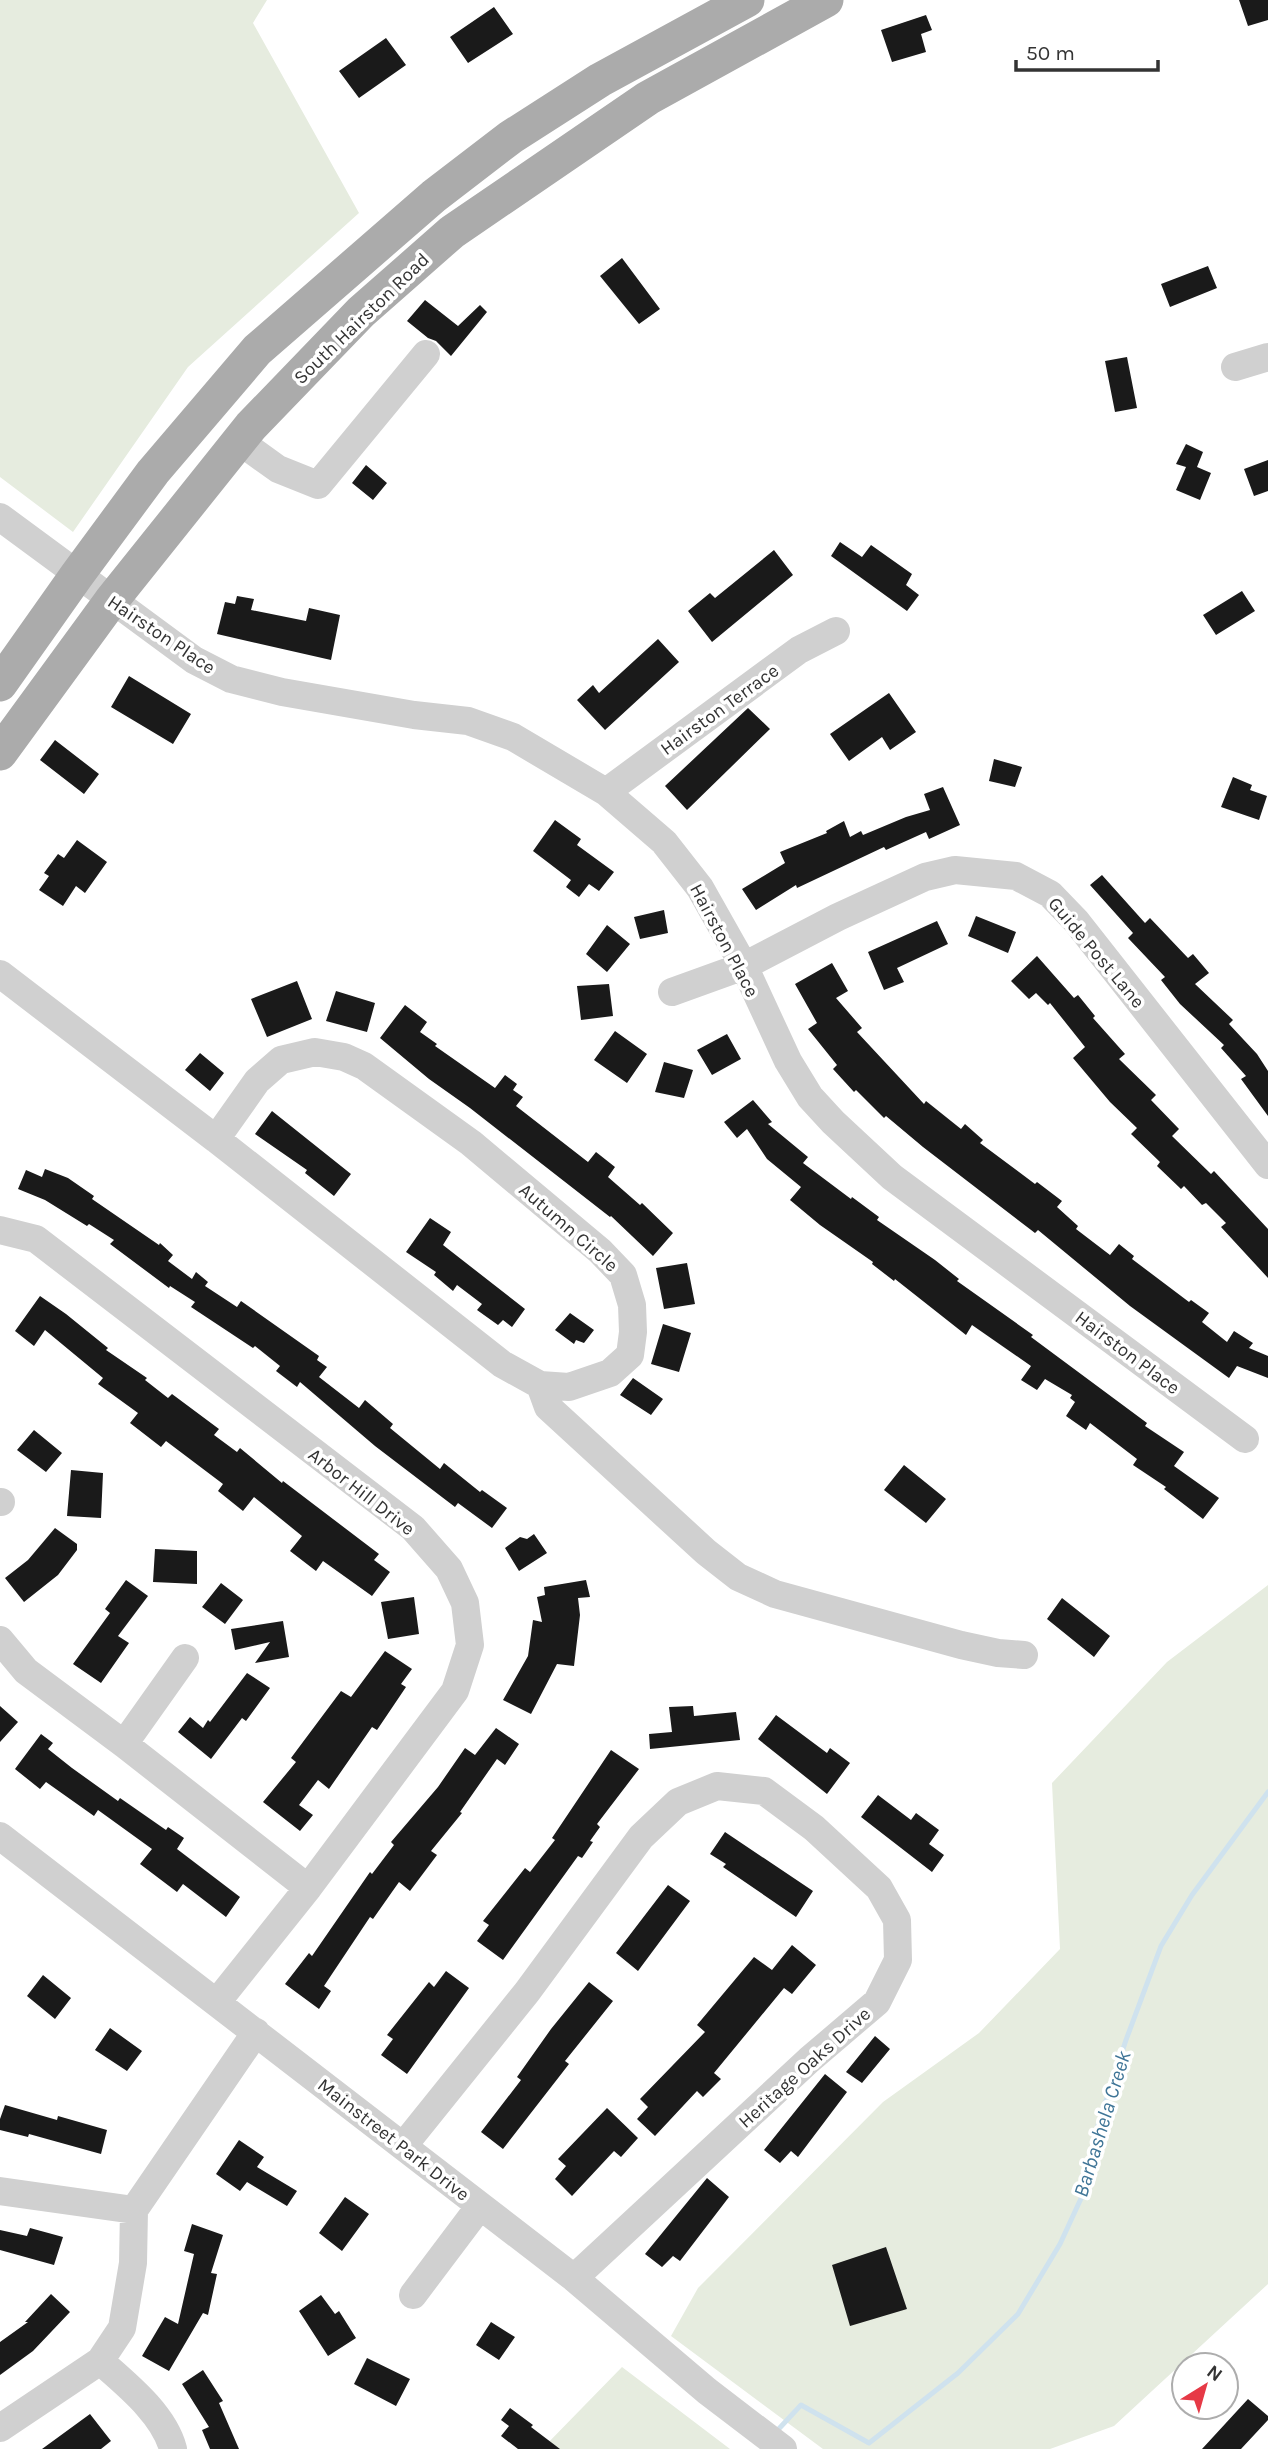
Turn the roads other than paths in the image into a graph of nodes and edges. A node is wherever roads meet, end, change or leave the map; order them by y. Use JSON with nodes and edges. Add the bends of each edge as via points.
{"nodes":[{"id":1,"x":747,"y":0,"type":"edge"},
{"id":2,"x":826,"y":0,"type":"edge"},
{"id":3,"x":426,"y":354,"type":"dead end"},
{"id":4,"x":1268,"y":357,"type":"edge"},
{"id":5,"x":1235,"y":367,"type":"dead end"},
{"id":6,"x":239,"y":441,"type":"junction"},
{"id":7,"x":0,"y":517,"type":"edge"},
{"id":8,"x":77,"y":575,"type":"junction"},
{"id":9,"x":111,"y":601,"type":"junction"},
{"id":10,"x":836,"y":631,"type":"dead end"},
{"id":11,"x":0,"y":684,"type":"edge"},
{"id":12,"x":0,"y":753,"type":"edge"},
{"id":13,"x":606,"y":792,"type":"junction"},
{"id":14,"x":744,"y":966,"type":"junction"},
{"id":15,"x":0,"y":974,"type":"edge"},
{"id":16,"x":672,"y":992,"type":"dead end"},
{"id":17,"x":216,"y":1139,"type":"junction"},
{"id":18,"x":1268,"y":1165,"type":"edge"},
{"id":19,"x":0,"y":1230,"type":"edge"},
{"id":20,"x":540,"y":1385,"type":"junction"},
{"id":21,"x":1245,"y":1439,"type":"dead end"},
{"id":22,"x":0,"y":1640,"type":"edge"},
{"id":23,"x":1024,"y":1655,"type":"dead end"},
{"id":24,"x":185,"y":1658,"type":"dead end"},
{"id":25,"x":124,"y":1744,"type":"junction"},
{"id":26,"x":0,"y":1836,"type":"edge"},
{"id":27,"x":308,"y":1888,"type":"junction"},
{"id":28,"x":217,"y":2002,"type":"junction"},
{"id":29,"x":256,"y":2032,"type":"junction"},
{"id":30,"x":404,"y":2145,"type":"junction"},
{"id":31,"x":0,"y":2191,"type":"edge"},
{"id":32,"x":480,"y":2206,"type":"junction"},
{"id":33,"x":134,"y":2210,"type":"junction"},
{"id":34,"x":574,"y":2278,"type":"junction"},
{"id":35,"x":413,"y":2295,"type":"dead end"},
{"id":36,"x":100,"y":2361,"type":"junction"},
{"id":37,"x":0,"y":2428,"type":"edge"},
{"id":38,"x":173,"y":2449,"type":"edge"},
{"id":39,"x":783,"y":2449,"type":"edge"}],
"edges":[{"from":1,"to":8,"type":"main road","name":"South Hairston Road","via":[[589,87],[511,137],[434,196],[257,350],[153,472]]},
{"from":2,"to":6,"type":"main road","name":"South Hairston Road","via":[[648,98],[452,232],[362,312]]},
{"from":3,"to":6,"type":"street","via":[[318,485],[278,469]]},
{"from":4,"to":5,"type":"street"},
{"from":6,"to":9,"type":"main road","name":"South Hairston Road"},
{"from":7,"to":8,"type":"street","name":"Hairston Place"},
{"from":8,"to":9,"type":"street","name":"Hairston Place"},
{"from":8,"to":11,"type":"main road","name":"South Hairston Road"},
{"from":9,"to":12,"type":"main road","name":"South Hairston Road"},
{"from":9,"to":13,"type":"street","name":"Hairston Place","via":[[194,660],[231,679],[295,694],[468,721],[513,737]]},
{"from":10,"to":13,"type":"street","name":"Hairston Terrace","via":[[799,650]]},
{"from":13,"to":14,"type":"street","name":"Hairston Place","via":[[664,842],[700,888]]},
{"from":14,"to":16,"type":"street","name":"Guide Post Lane"},
{"from":14,"to":18,"type":"street","name":"Guide Post Lane","via":[[925,877],[956,870],[1016,876],[1050,894],[1076,921]]},
{"from":14,"to":21,"type":"street","name":"Hairston Place","via":[[788,1061],[810,1097],[833,1122],[892,1177]]},
{"from":15,"to":17,"type":"street","name":"Autumn Circle"},
{"from":17,"to":20,"type":"street","name":"Autumn Circle","via":[[502,1364]]},
{"from":17,"to":20,"type":"street","name":"Autumn Circle","via":[[257,1081],[281,1060],[315,1052],[365,1066],[471,1143],[623,1275],[632,1304],[629,1355],[611,1373],[569,1387]]},
{"from":19,"to":27,"type":"street","name":"Arbor Hill Drive","via":[[36,1239],[412,1528],[449,1569],[465,1603],[470,1645],[455,1691]]},
{"from":20,"to":23,"type":"street","via":[[548,1407],[738,1577],[775,1594],[961,1645]]},
{"from":22,"to":25,"type":"street","via":[[26,1671]]},
{"from":24,"to":25,"type":"street"},
{"from":25,"to":27,"type":"street"},
{"from":26,"to":28,"type":"street","name":"Mainstreet Park Drive"},
{"from":27,"to":28,"type":"street","name":"Arbor Hill Drive"},
{"from":28,"to":29,"type":"street","name":"Mainstreet Park Drive"},
{"from":29,"to":30,"type":"street","name":"Mainstreet Park Drive"},
{"from":29,"to":33,"type":"street"},
{"from":30,"to":32,"type":"street","name":"Mainstreet Park Drive"},
{"from":30,"to":34,"type":"street","name":"Heritage Oaks Drive","via":[[527,1992],[641,1837],[678,1802],[717,1786],[764,1791],[814,1828],[879,1888],[897,1920],[898,1959],[877,2002]]},
{"from":31,"to":33,"type":"street"},
{"from":32,"to":34,"type":"street","name":"Mainstreet Park Drive"},
{"from":32,"to":35,"type":"street"},
{"from":33,"to":36,"type":"street","via":[[133,2263],[122,2328]]},
{"from":34,"to":39,"type":"street","name":"Mainstreet Park Drive"},
{"from":36,"to":37,"type":"street"},
{"from":36,"to":38,"type":"street","via":[[139,2395]]}]}
